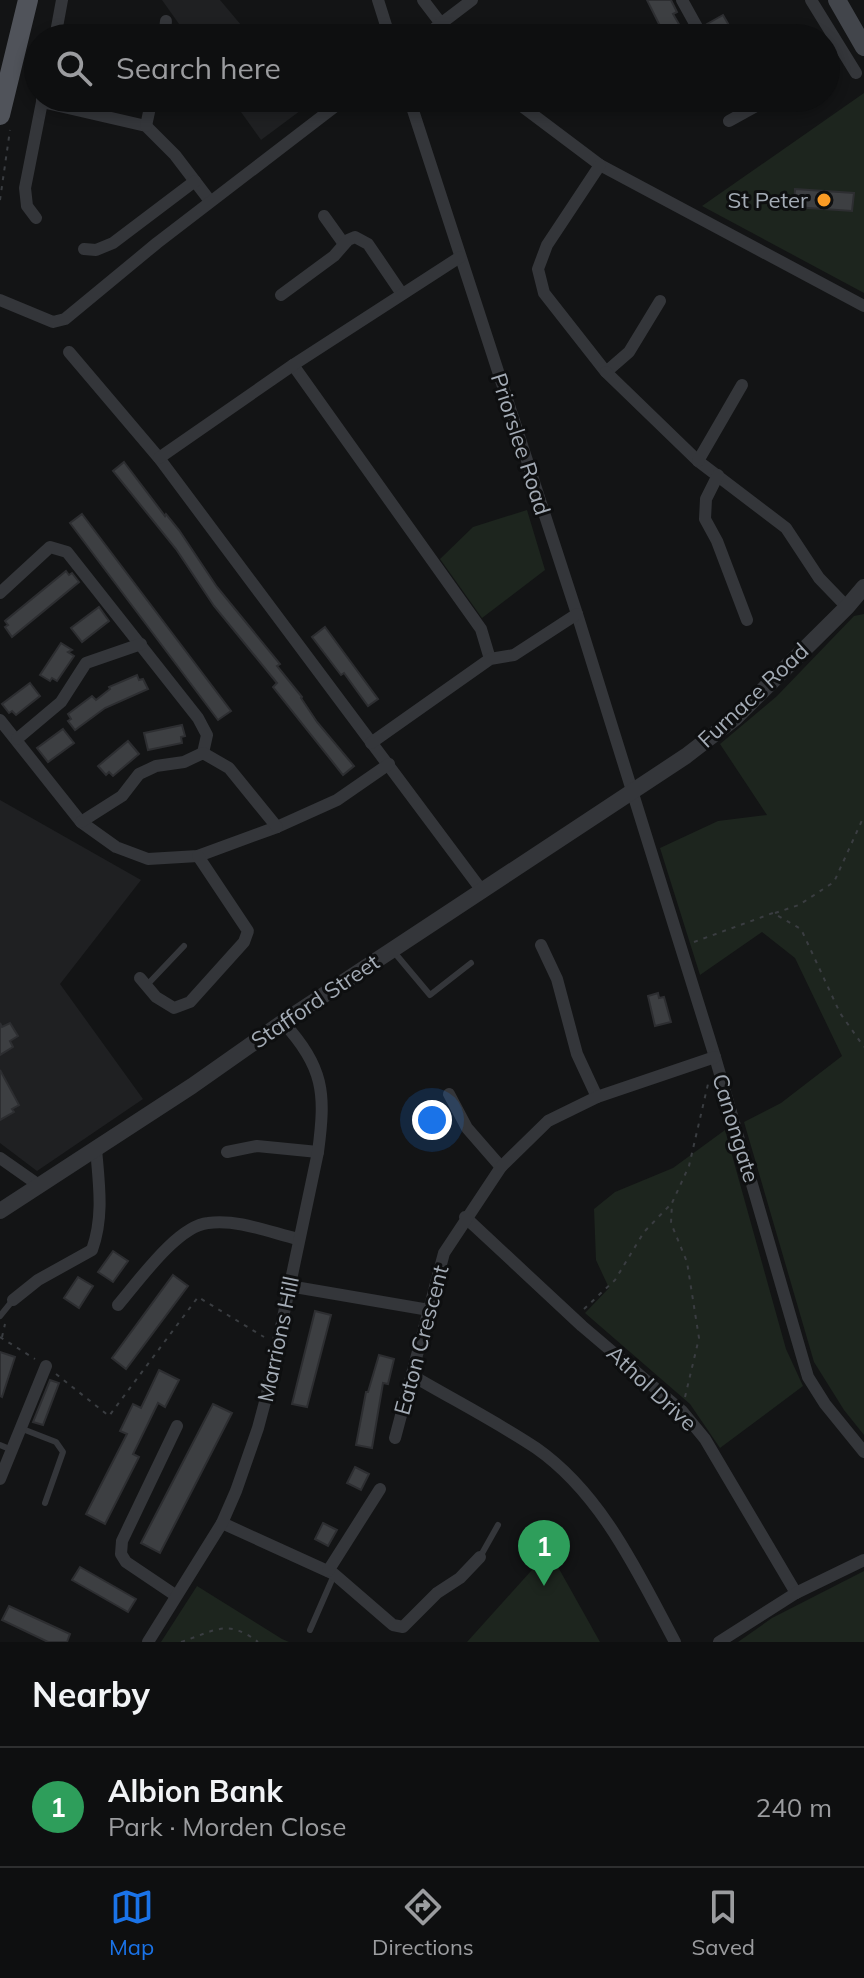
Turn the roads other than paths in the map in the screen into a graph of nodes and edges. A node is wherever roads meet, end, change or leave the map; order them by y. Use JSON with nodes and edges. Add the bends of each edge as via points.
{"nodes":[{"id":1,"x":28,"y":0,"type":"edge"},
{"id":2,"x":62,"y":0,"type":"edge"},
{"id":3,"x":378,"y":0,"type":"edge"},
{"id":4,"x":423,"y":0,"type":"edge"},
{"id":5,"x":472,"y":0,"type":"edge"},
{"id":6,"x":682,"y":0,"type":"edge"},
{"id":7,"x":811,"y":0,"type":"edge"},
{"id":8,"x":837,"y":0,"type":"edge"},
{"id":9,"x":166,"y":21,"type":"dead end"},
{"id":10,"x":440,"y":23,"type":"joint"},
{"id":11,"x":58,"y":24,"type":"edge"},
{"id":12,"x":166,"y":24,"type":"edge"},
{"id":13,"x":386,"y":24,"type":"edge"},
{"id":14,"x":695,"y":24,"type":"edge"},
{"id":15,"x":826,"y":24,"type":"edge"},
{"id":16,"x":840,"y":47,"type":"edge"},
{"id":17,"x":864,"y":47,"type":"edge"},
{"id":18,"x":856,"y":73,"type":"dead end"},
{"id":19,"x":40,"y":112,"type":"edge"},
{"id":20,"x":90,"y":112,"type":"edge"},
{"id":21,"x":149,"y":112,"type":"edge"},
{"id":22,"x":328,"y":112,"type":"edge"},
{"id":23,"x":413,"y":112,"type":"edge"},
{"id":24,"x":530,"y":112,"type":"edge"},
{"id":25,"x":745,"y":112,"type":"edge"},
{"id":26,"x":0,"y":115,"type":"edge"},
{"id":27,"x":729,"y":121,"type":"dead end"},
{"id":28,"x":146,"y":126,"type":"junction"},
{"id":29,"x":600,"y":165,"type":"junction"},
{"id":30,"x":195,"y":181,"type":"junction"},
{"id":31,"x":210,"y":201,"type":"junction"},
{"id":32,"x":324,"y":216,"type":"dead end"},
{"id":33,"x":36,"y":218,"type":"dead end"},
{"id":34,"x":344,"y":244,"type":"junction"},
{"id":35,"x":84,"y":249,"type":"dead end"},
{"id":36,"x":460,"y":257,"type":"junction"},
{"id":37,"x":402,"y":294,"type":"junction"},
{"id":38,"x":281,"y":295,"type":"dead end"},
{"id":39,"x":0,"y":300,"type":"edge"},
{"id":40,"x":660,"y":301,"type":"dead end"},
{"id":41,"x":864,"y":306,"type":"edge"},
{"id":42,"x":69,"y":352,"type":"dead end"},
{"id":43,"x":293,"y":365,"type":"junction"},
{"id":44,"x":606,"y":372,"type":"junction"},
{"id":45,"x":742,"y":385,"type":"dead end"},
{"id":46,"x":159,"y":458,"type":"junction"},
{"id":47,"x":698,"y":461,"type":"junction"},
{"id":48,"x":718,"y":475,"type":"junction"},
{"id":49,"x":864,"y":587,"type":"edge"},
{"id":50,"x":0,"y":593,"type":"edge"},
{"id":51,"x":847,"y":607,"type":"junction"},
{"id":52,"x":577,"y":614,"type":"junction"},
{"id":53,"x":747,"y":620,"type":"dead end"},
{"id":54,"x":141,"y":644,"type":"junction"},
{"id":55,"x":490,"y":659,"type":"junction"},
{"id":56,"x":0,"y":720,"type":"edge"},
{"id":57,"x":17,"y":739,"type":"junction"},
{"id":58,"x":371,"y":743,"type":"junction"},
{"id":59,"x":203,"y":753,"type":"junction"},
{"id":60,"x":389,"y":764,"type":"junction"},
{"id":61,"x":631,"y":792,"type":"junction"},
{"id":62,"x":81,"y":822,"type":"junction"},
{"id":63,"x":277,"y":827,"type":"junction"},
{"id":64,"x":198,"y":856,"type":"junction"},
{"id":65,"x":483,"y":892,"type":"junction"},
{"id":66,"x":541,"y":945,"type":"dead end"},
{"id":67,"x":184,"y":946,"type":"dead end"},
{"id":68,"x":392,"y":949,"type":"junction"},
{"id":69,"x":471,"y":963,"type":"dead end"},
{"id":70,"x":143,"y":982,"type":"joint"},
{"id":71,"x":283,"y":1022,"type":"junction"},
{"id":72,"x":717,"y":1064,"type":"junction"},
{"id":73,"x":449,"y":1094,"type":"dead end"},
{"id":74,"x":597,"y":1097,"type":"junction"},
{"id":75,"x":96,"y":1149,"type":"junction"},
{"id":76,"x":227,"y":1152,"type":"dead end"},
{"id":77,"x":318,"y":1152,"type":"junction"},
{"id":78,"x":0,"y":1158,"type":"edge"},
{"id":79,"x":501,"y":1167,"type":"junction"},
{"id":80,"x":40,"y":1186,"type":"junction"},
{"id":81,"x":0,"y":1211,"type":"edge"},
{"id":82,"x":465,"y":1217,"type":"junction"},
{"id":83,"x":298,"y":1239,"type":"junction"},
{"id":84,"x":289,"y":1286,"type":"junction"},
{"id":85,"x":13,"y":1300,"type":"joint"},
{"id":86,"x":118,"y":1305,"type":"dead end"},
{"id":87,"x":429,"y":1310,"type":"junction"},
{"id":88,"x":0,"y":1316,"type":"edge"},
{"id":89,"x":46,"y":1366,"type":"road end"},
{"id":90,"x":413,"y":1376,"type":"junction"},
{"id":91,"x":177,"y":1426,"type":"dead end"},
{"id":92,"x":20,"y":1428,"type":"junction"},
{"id":93,"x":395,"y":1438,"type":"dead end"},
{"id":94,"x":6,"y":1448,"type":"edge"},
{"id":95,"x":864,"y":1452,"type":"edge"},
{"id":96,"x":0,"y":1479,"type":"edge"},
{"id":97,"x":380,"y":1489,"type":"dead end"},
{"id":98,"x":45,"y":1503,"type":"dead end"},
{"id":99,"x":222,"y":1523,"type":"junction"},
{"id":100,"x":498,"y":1525,"type":"dead end"},
{"id":101,"x":480,"y":1557,"type":"joint"},
{"id":102,"x":864,"y":1560,"type":"edge"},
{"id":103,"x":331,"y":1572,"type":"junction"},
{"id":104,"x":796,"y":1593,"type":"junction"},
{"id":105,"x":175,"y":1595,"type":"junction"},
{"id":106,"x":310,"y":1630,"type":"dead end"},
{"id":107,"x":148,"y":1642,"type":"edge"},
{"id":108,"x":675,"y":1642,"type":"edge"},
{"id":109,"x":719,"y":1642,"type":"edge"}],
"edges":[{"from":1,"to":26,"type":"main road"},
{"from":2,"to":11,"type":"street"},
{"from":3,"to":13,"type":"street"},
{"from":4,"to":10,"type":"street"},
{"from":5,"to":10,"type":"street"},
{"from":6,"to":14,"type":"street"},
{"from":7,"to":15,"type":"street"},
{"from":8,"to":17,"type":"main road"},
{"from":9,"to":12,"type":"street"},
{"from":16,"to":18,"type":"street"},
{"from":19,"to":33,"type":"street","via":[[25,188],[27,206]]},
{"from":20,"to":28,"type":"street"},
{"from":21,"to":28,"type":"street"},
{"from":22,"to":31,"type":"street"},
{"from":23,"to":36,"type":"street","name":"Priorslee Road"},
{"from":24,"to":29,"type":"street"},
{"from":25,"to":27,"type":"street"},
{"from":28,"to":30,"type":"street"},
{"from":29,"to":41,"type":"street"},
{"from":29,"to":44,"type":"street","via":[[547,245],[538,269],[544,293]]},
{"from":30,"to":31,"type":"street"},
{"from":30,"to":35,"type":"street","via":[[113,243]]},
{"from":31,"to":39,"type":"street","via":[[65,319],[53,322]]},
{"from":32,"to":34,"type":"street"},
{"from":34,"to":37,"type":"street","via":[[355,237],[368,244]]},
{"from":34,"to":38,"type":"street"},
{"from":36,"to":37,"type":"street"},
{"from":36,"to":52,"type":"street","name":"Priorslee Road"},
{"from":37,"to":43,"type":"street"},
{"from":40,"to":44,"type":"street","via":[[629,352]]},
{"from":42,"to":46,"type":"street"},
{"from":43,"to":46,"type":"street"},
{"from":43,"to":55,"type":"street","via":[[481,629]]},
{"from":44,"to":47,"type":"street"},
{"from":45,"to":47,"type":"street"},
{"from":46,"to":58,"type":"street"},
{"from":47,"to":48,"type":"street"},
{"from":48,"to":51,"type":"street","via":[[786,528],[819,578]]},
{"from":48,"to":53,"type":"street","via":[[706,499],[705,519]]},
{"from":49,"to":51,"type":"street","name":"Furnace Road"},
{"from":50,"to":54,"type":"street","via":[[50,547],[67,552]]},
{"from":51,"to":61,"type":"street","name":"Furnace Road","via":[[734,719]]},
{"from":52,"to":55,"type":"street","via":[[514,655]]},
{"from":52,"to":61,"type":"street","name":"Priorslee Road"},
{"from":54,"to":57,"type":"street","via":[[86,663],[61,702]]},
{"from":54,"to":59,"type":"street","via":[[198,718],[207,735]]},
{"from":55,"to":58,"type":"street"},
{"from":56,"to":57,"type":"street"},
{"from":57,"to":62,"type":"street"},
{"from":58,"to":60,"type":"street"},
{"from":59,"to":62,"type":"street","via":[[139,774],[122,796]]},
{"from":59,"to":63,"type":"street","via":[[229,768]]},
{"from":60,"to":63,"type":"street","via":[[337,800]]},
{"from":60,"to":65,"type":"street"},
{"from":61,"to":65,"type":"street","name":"Stafford Street"},
{"from":61,"to":72,"type":"street","name":"Canongate"},
{"from":62,"to":64,"type":"street","via":[[116,847],[148,859]]},
{"from":63,"to":64,"type":"street"},
{"from":64,"to":70,"type":"street","via":[[248,931],[244,942],[190,1002],[174,1008]]},
{"from":65,"to":68,"type":"street","name":"Stafford Street"},
{"from":66,"to":74,"type":"street"},
{"from":67,"to":70,"type":"lane"},
{"from":68,"to":69,"type":"lane","via":[[430,995]]},
{"from":68,"to":71,"type":"street","name":"Stafford Street"},
{"from":71,"to":75,"type":"street","name":"Stafford Street"},
{"from":71,"to":77,"type":"street","name":"Marrions Hill","via":[[301,1043],[322,1085]]},
{"from":72,"to":74,"type":"street","name":"Eaton Crescent"},
{"from":72,"to":95,"type":"street","name":"Canongate","via":[[808,1377]]},
{"from":73,"to":79,"type":"street","via":[[467,1128]]},
{"from":74,"to":79,"type":"street","name":"Eaton Crescent","via":[[548,1121]]},
{"from":75,"to":80,"type":"street","name":"Stafford Street"},
{"from":75,"to":85,"type":"street","via":[[100,1229],[92,1250]]},
{"from":76,"to":77,"type":"street","via":[[257,1146]]},
{"from":77,"to":83,"type":"street","name":"Marrions Hill"},
{"from":78,"to":80,"type":"street"},
{"from":79,"to":82,"type":"street","name":"Eaton Crescent"},
{"from":80,"to":81,"type":"street","name":"Stafford Street"},
{"from":82,"to":87,"type":"street","name":"Eaton Crescent","via":[[444,1253]]},
{"from":82,"to":104,"type":"street","name":"Athol Drive","via":[[682,1411],[705,1439]]},
{"from":83,"to":84,"type":"street","name":"Marrions Hill"},
{"from":83,"to":86,"type":"street","via":[[234,1223],[204,1223],[166,1251]]},
{"from":84,"to":87,"type":"street"},
{"from":84,"to":99,"type":"street","name":"Marrions Hill","via":[[258,1428]]},
{"from":85,"to":88,"type":"lane"},
{"from":87,"to":90,"type":"street","name":"Eaton Crescent"},
{"from":89,"to":92,"type":"street"},
{"from":90,"to":93,"type":"street","name":"Eaton Crescent"},
{"from":90,"to":108,"type":"street","via":[[537,1449],[565,1473],[613,1533]]},
{"from":91,"to":105,"type":"street","via":[[122,1541],[121,1554]]},
{"from":92,"to":94,"type":"street"},
{"from":92,"to":98,"type":"lane","via":[[56,1442],[63,1452]]},
{"from":94,"to":96,"type":"street"},
{"from":97,"to":103,"type":"street"},
{"from":99,"to":103,"type":"street"},
{"from":99,"to":105,"type":"street","name":"Marrions Hill"},
{"from":100,"to":101,"type":"lane"},
{"from":101,"to":103,"type":"street","via":[[403,1627],[393,1625]]},
{"from":102,"to":104,"type":"street"},
{"from":103,"to":106,"type":"lane"},
{"from":104,"to":109,"type":"street"},
{"from":105,"to":107,"type":"street","name":"Marrions Hill"}]}
